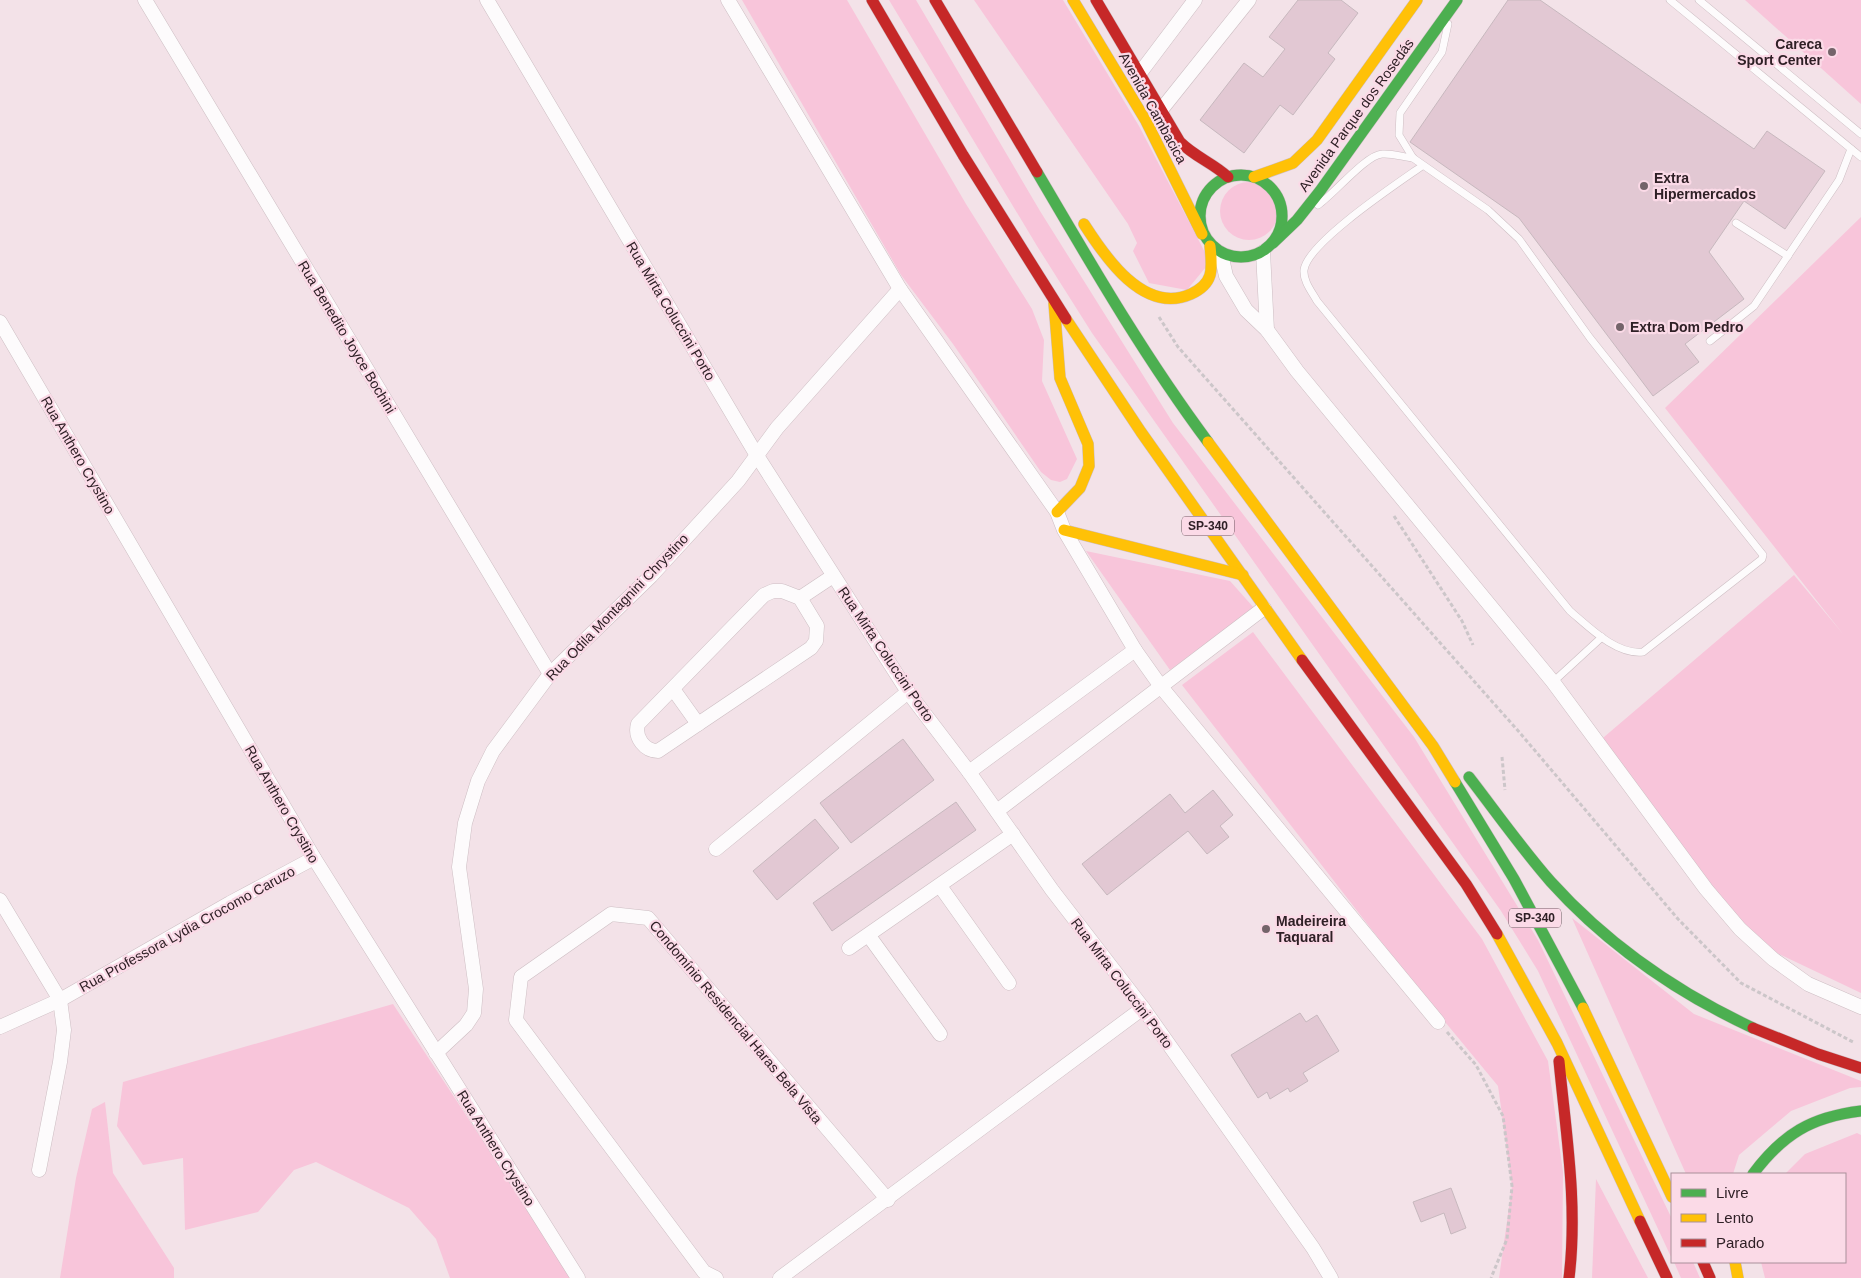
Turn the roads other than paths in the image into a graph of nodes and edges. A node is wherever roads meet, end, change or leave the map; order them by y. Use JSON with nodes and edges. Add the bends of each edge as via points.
{"nodes":[{"id":1,"x":145,"y":0,"type":"edge"},
{"id":2,"x":487,"y":0,"type":"edge"},
{"id":3,"x":728,"y":0,"type":"edge"},
{"id":4,"x":872,"y":0,"type":"edge"},
{"id":5,"x":937,"y":0,"type":"edge"},
{"id":6,"x":1073,"y":0,"type":"edge"},
{"id":7,"x":1096,"y":0,"type":"edge"},
{"id":8,"x":1195,"y":0,"type":"edge"},
{"id":9,"x":1249,"y":0,"type":"edge"},
{"id":10,"x":1417,"y":0,"type":"edge"},
{"id":11,"x":1670,"y":0,"type":"edge"},
{"id":12,"x":1699,"y":0,"type":"edge"},
{"id":13,"x":1455,"y":3,"type":"edge"},
{"id":14,"x":1140,"y":73,"type":"junction"},
{"id":15,"x":1161,"y":110,"type":"junction"},
{"id":16,"x":1861,"y":134,"type":"edge"},
{"id":17,"x":1851,"y":149,"type":"junction"},
{"id":18,"x":1861,"y":157,"type":"edge"},
{"id":19,"x":1413,"y":158,"type":"junction"},
{"id":20,"x":1422,"y":166,"type":"junction"},
{"id":21,"x":1228,"y":177,"type":"junction"},
{"id":22,"x":1254,"y":177,"type":"junction"},
{"id":23,"x":1061,"y":190,"type":"dead end"},
{"id":24,"x":1077,"y":214,"type":"dead end"},
{"id":25,"x":1297,"y":220,"type":"junction"},
{"id":26,"x":1736,"y":223,"type":"dead end"},
{"id":27,"x":1202,"y":234,"type":"junction"},
{"id":28,"x":1268,"y":247,"type":"junction"},
{"id":29,"x":1216,"y":250,"type":"junction"},
{"id":30,"x":1788,"y":256,"type":"junction"},
{"id":31,"x":900,"y":289,"type":"junction"},
{"id":32,"x":1054,"y":300,"type":"junction"},
{"id":33,"x":0,"y":322,"type":"edge"},
{"id":34,"x":1267,"y":330,"type":"junction"},
{"id":35,"x":1710,"y":341,"type":"dead end"},
{"id":36,"x":756,"y":454,"type":"junction"},
{"id":37,"x":1057,"y":512,"type":"junction"},
{"id":38,"x":1064,"y":530,"type":"junction"},
{"id":39,"x":1243,"y":574,"type":"junction"},
{"id":40,"x":833,"y":576,"type":"junction"},
{"id":41,"x":800,"y":598,"type":"junction"},
{"id":42,"x":1264,"y":608,"type":"junction"},
{"id":43,"x":1602,"y":637,"type":"junction"},
{"id":44,"x":1135,"y":650,"type":"junction"},
{"id":45,"x":1368,"y":656,"type":"junction"},
{"id":46,"x":550,"y":674,"type":"junction"},
{"id":47,"x":1553,"y":682,"type":"junction"},
{"id":48,"x":673,"y":688,"type":"junction"},
{"id":49,"x":1162,"y":688,"type":"junction"},
{"id":50,"x":908,"y":692,"type":"junction"},
{"id":51,"x":698,"y":724,"type":"junction"},
{"id":52,"x":969,"y":772,"type":"junction"},
{"id":53,"x":997,"y":811,"type":"junction"},
{"id":54,"x":1013,"y":834,"type":"junction"},
{"id":55,"x":716,"y":849,"type":"dead end"},
{"id":56,"x":314,"y":858,"type":"junction"},
{"id":57,"x":940,"y":886,"type":"junction"},
{"id":58,"x":0,"y":900,"type":"edge"},
{"id":59,"x":869,"y":936,"type":"junction"},
{"id":60,"x":849,"y":948,"type":"dead end"},
{"id":61,"x":1009,"y":983,"type":"dead end"},
{"id":62,"x":60,"y":1000,"type":"junction"},
{"id":63,"x":1861,"y":1006,"type":"edge"},
{"id":64,"x":1143,"y":1008,"type":"junction"},
{"id":65,"x":1438,"y":1022,"type":"road end"},
{"id":66,"x":0,"y":1027,"type":"edge"},
{"id":67,"x":940,"y":1034,"type":"dead end"},
{"id":68,"x":1557,"y":1043,"type":"junction"},
{"id":69,"x":436,"y":1053,"type":"junction"},
{"id":70,"x":1861,"y":1068,"type":"edge"},
{"id":71,"x":1861,"y":1111,"type":"edge"},
{"id":72,"x":39,"y":1170,"type":"dead end"},
{"id":73,"x":1754,"y":1173,"type":"edge"},
{"id":74,"x":1671,"y":1195,"type":"edge"},
{"id":75,"x":888,"y":1200,"type":"junction"},
{"id":76,"x":1703,"y":1263,"type":"edge"},
{"id":77,"x":1735,"y":1263,"type":"edge"},
{"id":78,"x":578,"y":1278,"type":"edge"},
{"id":79,"x":716,"y":1278,"type":"edge"},
{"id":80,"x":780,"y":1278,"type":"edge"},
{"id":81,"x":1331,"y":1278,"type":"edge"},
{"id":82,"x":1569,"y":1278,"type":"edge"},
{"id":83,"x":1667,"y":1278,"type":"edge"},
{"id":84,"x":1710,"y":1278,"type":"edge"},
{"id":85,"x":1738,"y":1278,"type":"edge"}],
"edges":[{"from":1,"to":46,"type":"street","name":"Rua Benedito Joyce Bochini"},
{"from":2,"to":36,"type":"street","name":"Rua Mirta Coluccini Porto"},
{"from":3,"to":31,"type":"street"},
{"from":4,"to":32,"type":"main road","number":"SP-340"},
{"from":5,"to":23,"type":"main road"},
{"from":5,"to":45,"type":"main road","number":"SP-340","via":[[1129,328],[1177,401]]},
{"from":6,"to":27,"type":"main road","name":"Avenida Cambacica","via":[[1146,121]]},
{"from":7,"to":14,"type":"main road","name":"Avenida Cambacica"},
{"from":8,"to":14,"type":"street"},
{"from":9,"to":15,"type":"street"},
{"from":10,"to":22,"type":"main road","via":[[1317,140],[1293,163]]},
{"from":11,"to":17,"type":"lane"},
{"from":12,"to":16,"type":"lane"},
{"from":13,"to":19,"type":"lane","via":[[1442,52],[1400,113],[1399,135]]},
{"from":13,"to":25,"type":"main road","name":"Avenida Parque dos Rosedás"},
{"from":14,"to":15,"type":"main road","name":"Avenida Cambacica"},
{"from":15,"to":21,"type":"main road","name":"Avenida Cambacica","via":[[1180,142],[1193,155]]},
{"from":17,"to":18,"type":"lane"},
{"from":17,"to":30,"type":"lane","via":[[1839,180]]},
{"from":19,"to":20,"type":"lane"},
{"from":19,"to":25,"type":"lane","via":[[1380,154],[1368,160],[1333,194]]},
{"from":20,"to":43,"type":"lane","via":[[1363,208],[1309,256],[1304,270],[1308,285],[1323,308],[1565,605]]},
{"from":20,"to":43,"type":"lane","via":[[1488,210],[1519,239],[1590,338],[1763,555],[1643,652],[1624,649]]},
{"from":21,"to":22,"type":"main road"},
{"from":21,"to":27,"type":"main road","via":[[1206,193],[1200,206]]},
{"from":22,"to":28,"type":"main road","via":[[1275,192],[1281,204],[1281,224]]},
{"from":24,"to":29,"type":"main road","via":[[1093,239],[1124,274],[1143,292],[1160,298],[1177,299],[1197,293],[1212,274]]},
{"from":25,"to":28,"type":"main road","name":"Avenida Parque dos Rosedás"},
{"from":26,"to":30,"type":"lane"},
{"from":27,"to":29,"type":"main road"},
{"from":28,"to":29,"type":"main road","via":[[1250,258]]},
{"from":28,"to":34,"type":"street"},
{"from":29,"to":34,"type":"street","via":[[1239,300]]},
{"from":30,"to":35,"type":"lane","via":[[1754,306]]},
{"from":31,"to":36,"type":"street","name":"Rua Odila Montagnini Chrystino"},
{"from":31,"to":37,"type":"street"},
{"from":32,"to":37,"type":"main road","via":[[1060,378],[1088,444],[1089,466],[1080,488]]},
{"from":32,"to":39,"type":"main road","number":"SP-340","via":[[1125,408]]},
{"from":33,"to":56,"type":"street","name":"Rua Anthero Crystino"},
{"from":34,"to":47,"type":"street","via":[[1297,371]]},
{"from":36,"to":40,"type":"street","name":"Rua Mirta Coluccini Porto"},
{"from":36,"to":46,"type":"street","name":"Rua Odila Montagnini Chrystino","via":[[738,481],[651,576]]},
{"from":37,"to":38,"type":"street"},
{"from":38,"to":39,"type":"main road"},
{"from":38,"to":44,"type":"street"},
{"from":39,"to":42,"type":"main road","number":"SP-340"},
{"from":40,"to":41,"type":"street"},
{"from":40,"to":50,"type":"street","name":"Rua Mirta Coluccini Porto"},
{"from":41,"to":48,"type":"street","via":[[782,591],[764,595]]},
{"from":41,"to":51,"type":"street","via":[[817,626],[816,641],[811,648]]},
{"from":42,"to":49,"type":"street"},
{"from":42,"to":68,"type":"main road","number":"SP-340","via":[[1466,884]]},
{"from":43,"to":47,"type":"lane"},
{"from":44,"to":49,"type":"street"},
{"from":44,"to":52,"type":"street"},
{"from":45,"to":70,"type":"main road","via":[[1404,695],[1552,883],[1610,939],[1694,998],[1746,1027],[1783,1043]]},
{"from":45,"to":74,"type":"main road","number":"SP-340","via":[[1433,746],[1514,879],[1576,994]]},
{"from":46,"to":69,"type":"street","name":"Rua Odila Montagnini Chrystino","via":[[493,751],[478,780],[465,823],[459,867],[476,1002],[474,1013],[466,1025]]},
{"from":47,"to":63,"type":"street","via":[[1706,889],[1740,929],[1773,960],[1808,984]]},
{"from":48,"to":51,"type":"street"},
{"from":48,"to":51,"type":"street","via":[[638,724],[638,736],[644,747],[658,751]]},
{"from":49,"to":53,"type":"street"},
{"from":49,"to":65,"type":"street"},
{"from":50,"to":52,"type":"street","name":"Rua Mirta Coluccini Porto"},
{"from":50,"to":55,"type":"street"},
{"from":52,"to":53,"type":"street","name":"Rua Mirta Coluccini Porto"},
{"from":53,"to":54,"type":"street","name":"Rua Mirta Coluccini Porto"},
{"from":54,"to":57,"type":"street"},
{"from":54,"to":64,"type":"street","name":"Rua Mirta Coluccini Porto"},
{"from":56,"to":62,"type":"street","name":"Rua Professora Lydia Crocomo Caruzo"},
{"from":56,"to":69,"type":"street","name":"Rua Anthero Crystino"},
{"from":57,"to":59,"type":"street"},
{"from":57,"to":61,"type":"street"},
{"from":58,"to":62,"type":"street"},
{"from":59,"to":60,"type":"street"},
{"from":59,"to":67,"type":"street"},
{"from":62,"to":66,"type":"street","name":"Rua Professora Lydia Crocomo Caruzo"},
{"from":62,"to":72,"type":"street","via":[[64,1030]]},
{"from":64,"to":75,"type":"street"},
{"from":64,"to":81,"type":"street","name":"Rua Mirta Coluccini Porto"},
{"from":68,"to":82,"type":"main road","via":[[1572,1204],[1573,1244]]},
{"from":68,"to":83,"type":"main road","number":"SP-340"},
{"from":69,"to":78,"type":"street","name":"Rua Anthero Crystino"},
{"from":71,"to":73,"type":"main road","via":[[1838,1113],[1808,1123],[1768,1153]]},
{"from":75,"to":79,"type":"street","name":"Condomínio Residencial Haras Bela Vista","via":[[648,918],[611,914],[521,977],[516,1020],[704,1272]]},
{"from":75,"to":80,"type":"street"},
{"from":76,"to":84,"type":"main road"},
{"from":77,"to":85,"type":"main road"}]}
